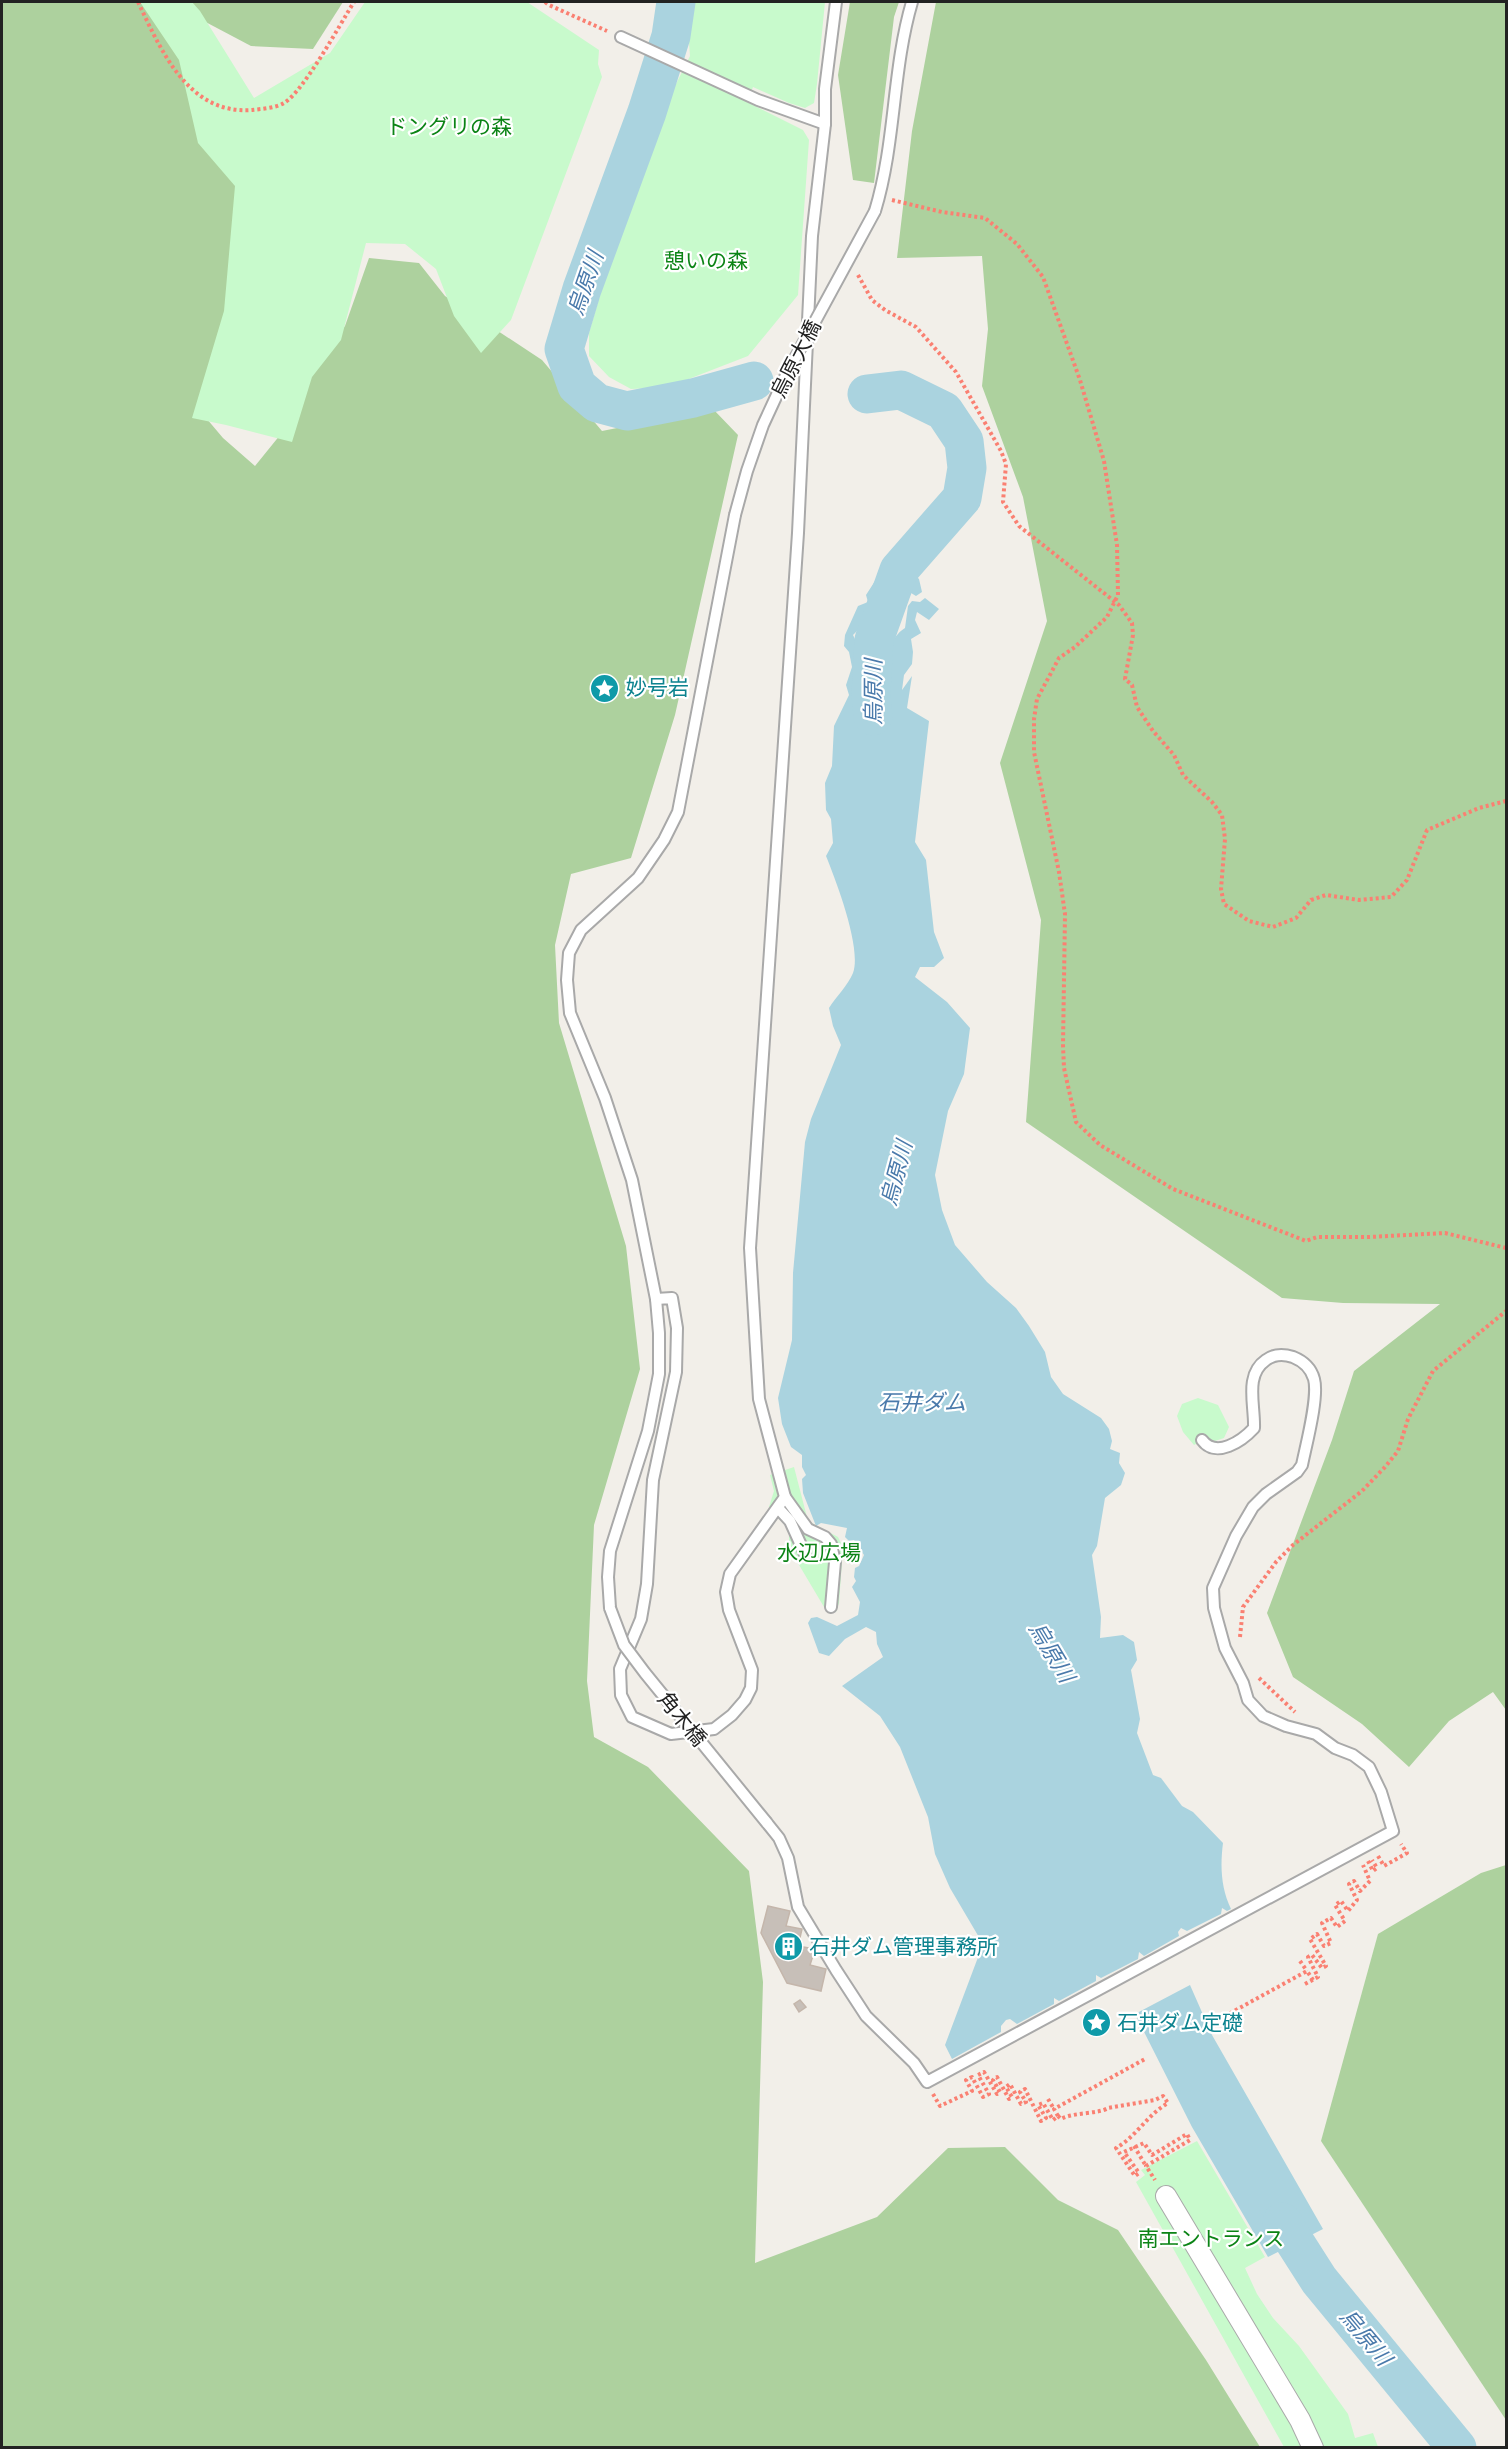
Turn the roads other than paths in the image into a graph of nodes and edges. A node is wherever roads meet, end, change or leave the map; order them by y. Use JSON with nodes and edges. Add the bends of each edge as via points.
{"nodes":[{"id":1,"x":836,"y":2,"type":"edge"},
{"id":2,"x":912,"y":2,"type":"edge"},
{"id":3,"x":621,"y":37,"type":"road end"},
{"id":4,"x":825,"y":124,"type":"junction"},
{"id":5,"x":656,"y":1299,"type":"junction"},
{"id":6,"x":1202,"y":1440,"type":"dead end"},
{"id":7,"x":785,"y":1497,"type":"junction"},
{"id":8,"x":778,"y":1508,"type":"junction"},
{"id":9,"x":805,"y":1554,"type":"dead end"},
{"id":10,"x":831,"y":1607,"type":"dead end"},
{"id":11,"x":1166,"y":2196,"type":"road end"},
{"id":12,"x":1313,"y":2448,"type":"edge"}],
"edges":[{"from":1,"to":4,"type":"lane","via":[[825,89]]},
{"from":2,"to":5,"type":"lane","name":"烏原大橋","bridge":true,"via":[[880,197],[787,374],[747,471],[735,515],[678,812],[638,878],[581,930],[569,953],[570,1013],[605,1098],[632,1180]]},
{"from":3,"to":4,"type":"lane","via":[[758,100]]},
{"from":4,"to":7,"type":"lane","via":[[812,236],[798,533],[750,1248],[759,1400]]},
{"from":5,"to":6,"type":"lane","name":"角木橋","bridge":true,"via":[[659,1374],[648,1431],[610,1551],[610,1608],[616,1628],[631,1654],[778,1838],[788,1858],[798,1906],[836,1970],[866,2016],[914,2063],[927,2082],[1393,1831],[1369,1767],[1316,1734],[1263,1716],[1248,1700],[1244,1683],[1225,1648],[1212,1596],[1236,1536],[1253,1507],[1302,1465],[1316,1386],[1308,1367],[1286,1355],[1270,1357],[1255,1372],[1252,1382],[1254,1428],[1233,1445],[1219,1448]]},
{"from":5,"to":8,"type":"lane","via":[[672,1298],[677,1328],[676,1372],[653,1480],[641,1619],[620,1669],[621,1695],[632,1717],[671,1734],[714,1729],[745,1700],[751,1688],[752,1670],[726,1592],[730,1574]]},
{"from":7,"to":8,"type":"lane"},
{"from":7,"to":10,"type":"lane","via":[[808,1529],[831,1544],[835,1562]]},
{"from":8,"to":9,"type":"lane","via":[[790,1521]]},
{"from":11,"to":12,"type":"street"}]}
